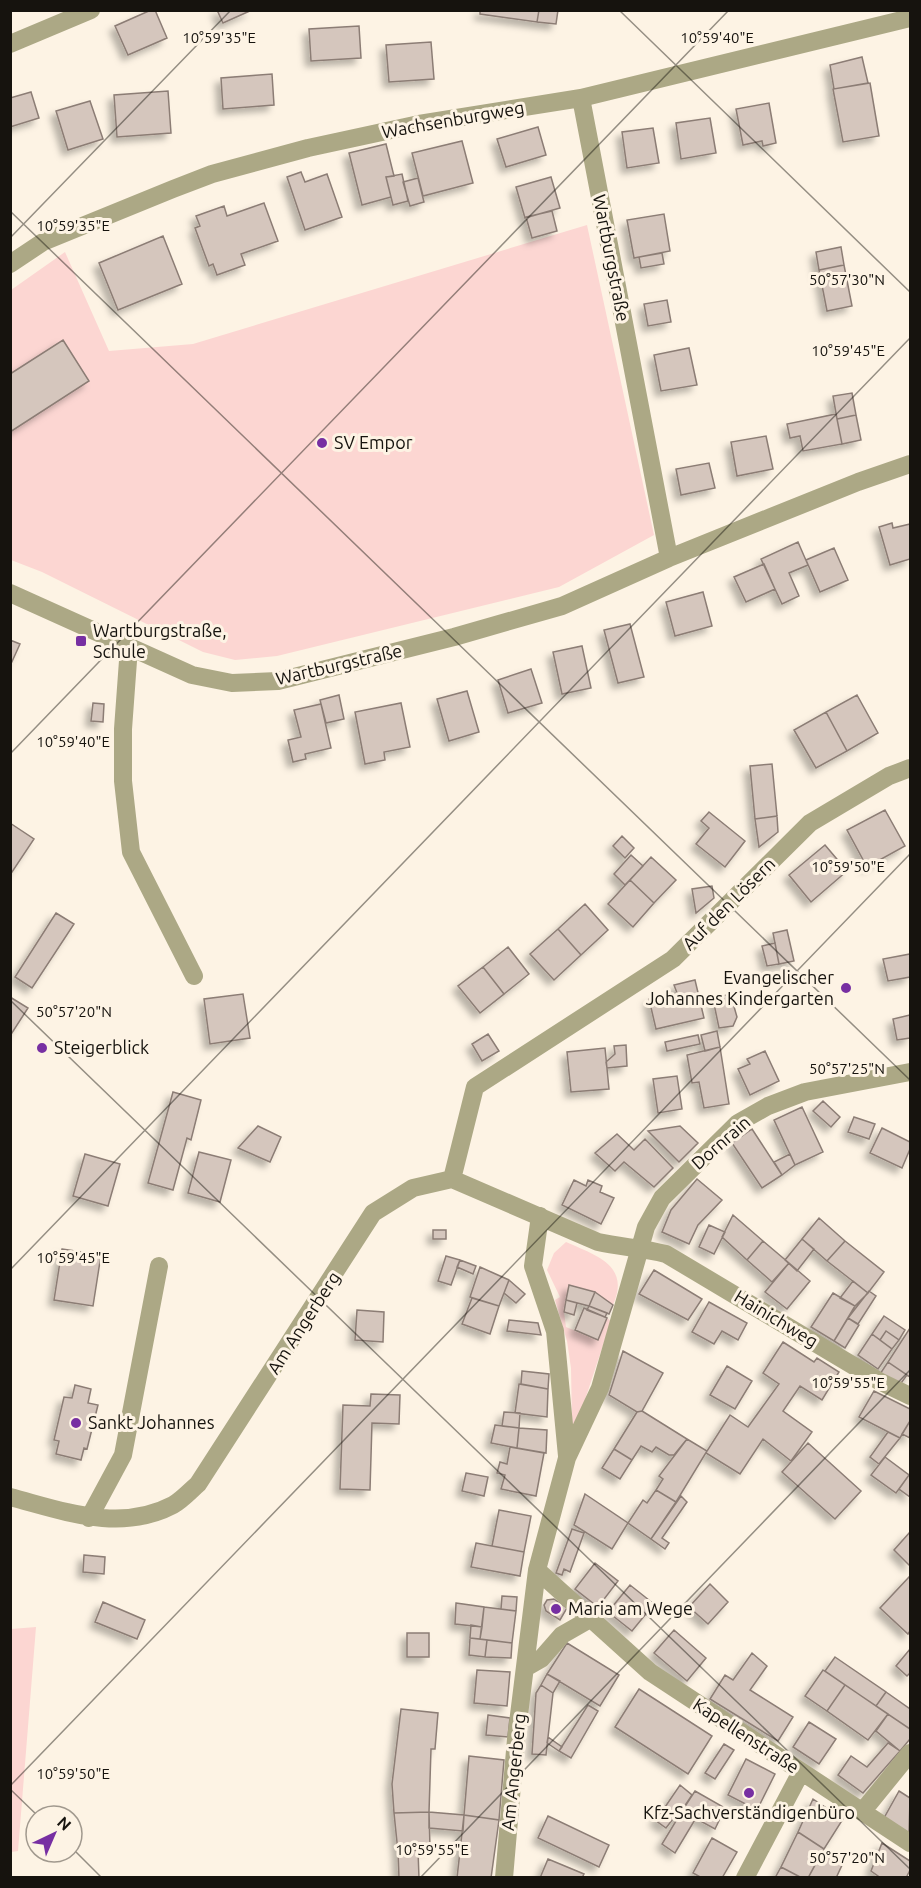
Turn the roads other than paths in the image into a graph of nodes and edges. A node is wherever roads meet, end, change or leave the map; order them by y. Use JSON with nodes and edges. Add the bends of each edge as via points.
{"nodes":[{"id":1,"x":91,"y":10,"type":"edge"},
{"id":2,"x":910,"y":18,"type":"edge"},
{"id":3,"x":10,"y":44,"type":"edge"},
{"id":4,"x":581,"y":98,"type":"junction"},
{"id":5,"x":10,"y":264,"type":"edge"},
{"id":6,"x":910,"y":464,"type":"edge"},
{"id":7,"x":669,"y":558,"type":"junction"},
{"id":8,"x":10,"y":593,"type":"edge"},
{"id":9,"x":129,"y":647,"type":"junction"},
{"id":10,"x":910,"y":768,"type":"edge"},
{"id":11,"x":194,"y":976,"type":"dead end"},
{"id":12,"x":910,"y":1072,"type":"edge"},
{"id":13,"x":452,"y":1179,"type":"junction"},
{"id":14,"x":540,"y":1216,"type":"junction"},
{"id":15,"x":639,"y":1247,"type":"junction"},
{"id":16,"x":159,"y":1266,"type":"dead end"},
{"id":17,"x":910,"y":1396,"type":"edge"},
{"id":18,"x":567,"y":1458,"type":"junction"},
{"id":19,"x":10,"y":1497,"type":"edge"},
{"id":20,"x":89,"y":1518,"type":"junction"},
{"id":21,"x":537,"y":1570,"type":"junction"},
{"id":22,"x":590,"y":1619,"type":"junction"},
{"id":23,"x":527,"y":1667,"type":"junction"},
{"id":24,"x":910,"y":1753,"type":"edge"},
{"id":25,"x":801,"y":1772,"type":"junction"},
{"id":26,"x":862,"y":1812,"type":"junction"},
{"id":27,"x":910,"y":1843,"type":"edge"},
{"id":28,"x":504,"y":1878,"type":"edge"},
{"id":29,"x":745,"y":1878,"type":"edge"}],
"edges":[{"from":1,"to":3,"type":"street"},
{"from":2,"to":4,"type":"street","name":"Wachsenburgweg"},
{"from":4,"to":5,"type":"street","name":"Wachsenburgweg","via":[[387,131],[212,174],[43,242]]},
{"from":4,"to":7,"type":"street","name":"Wartburgstraße"},
{"from":6,"to":7,"type":"street","name":"Wartburgstraße"},
{"from":7,"to":9,"type":"street","name":"Wartburgstraße","via":[[562,606],[454,638],[278,681],[232,683],[192,675]]},
{"from":8,"to":9,"type":"street","name":"Wartburgstraße"},
{"from":9,"to":11,"type":"street","via":[[123,781],[131,852]]},
{"from":10,"to":13,"type":"street","name":"Auf den Lösern","via":[[889,776],[810,823],[673,959],[475,1088]]},
{"from":12,"to":15,"type":"street","name":"Dornrain","via":[[805,1092],[738,1123],[662,1198]]},
{"from":13,"to":14,"type":"street"},
{"from":13,"to":20,"type":"street","name":"Am Angerberg","via":[[413,1188],[373,1214],[198,1484],[175,1504],[152,1514],[127,1519]]},
{"from":14,"to":15,"type":"street","via":[[598,1242]]},
{"from":14,"to":18,"type":"street","name":"Am Angerberg","via":[[532,1266],[555,1330]]},
{"from":15,"to":17,"type":"street","name":"Hainichweg","via":[[666,1254]]},
{"from":15,"to":18,"type":"street","name":"Am Angerberg","via":[[600,1388]]},
{"from":16,"to":20,"type":"street","via":[[123,1455]]},
{"from":18,"to":21,"type":"street","name":"Am Angerberg"},
{"from":19,"to":20,"type":"street","name":"Am Angerberg"},
{"from":21,"to":22,"type":"street","name":"Kapellenstraße"},
{"from":21,"to":23,"type":"street","name":"Am Angerberg"},
{"from":22,"to":23,"type":"street","via":[[562,1635],[541,1659]]},
{"from":22,"to":25,"type":"street","name":"Kapellenstraße","via":[[650,1672]]},
{"from":23,"to":28,"type":"street","name":"Am Angerberg","via":[[516,1739]]},
{"from":24,"to":26,"type":"street"},
{"from":25,"to":26,"type":"street","name":"Kapellenstraße"},
{"from":25,"to":29,"type":"street"},
{"from":26,"to":27,"type":"street","name":"Kapellenstraße"}]}
